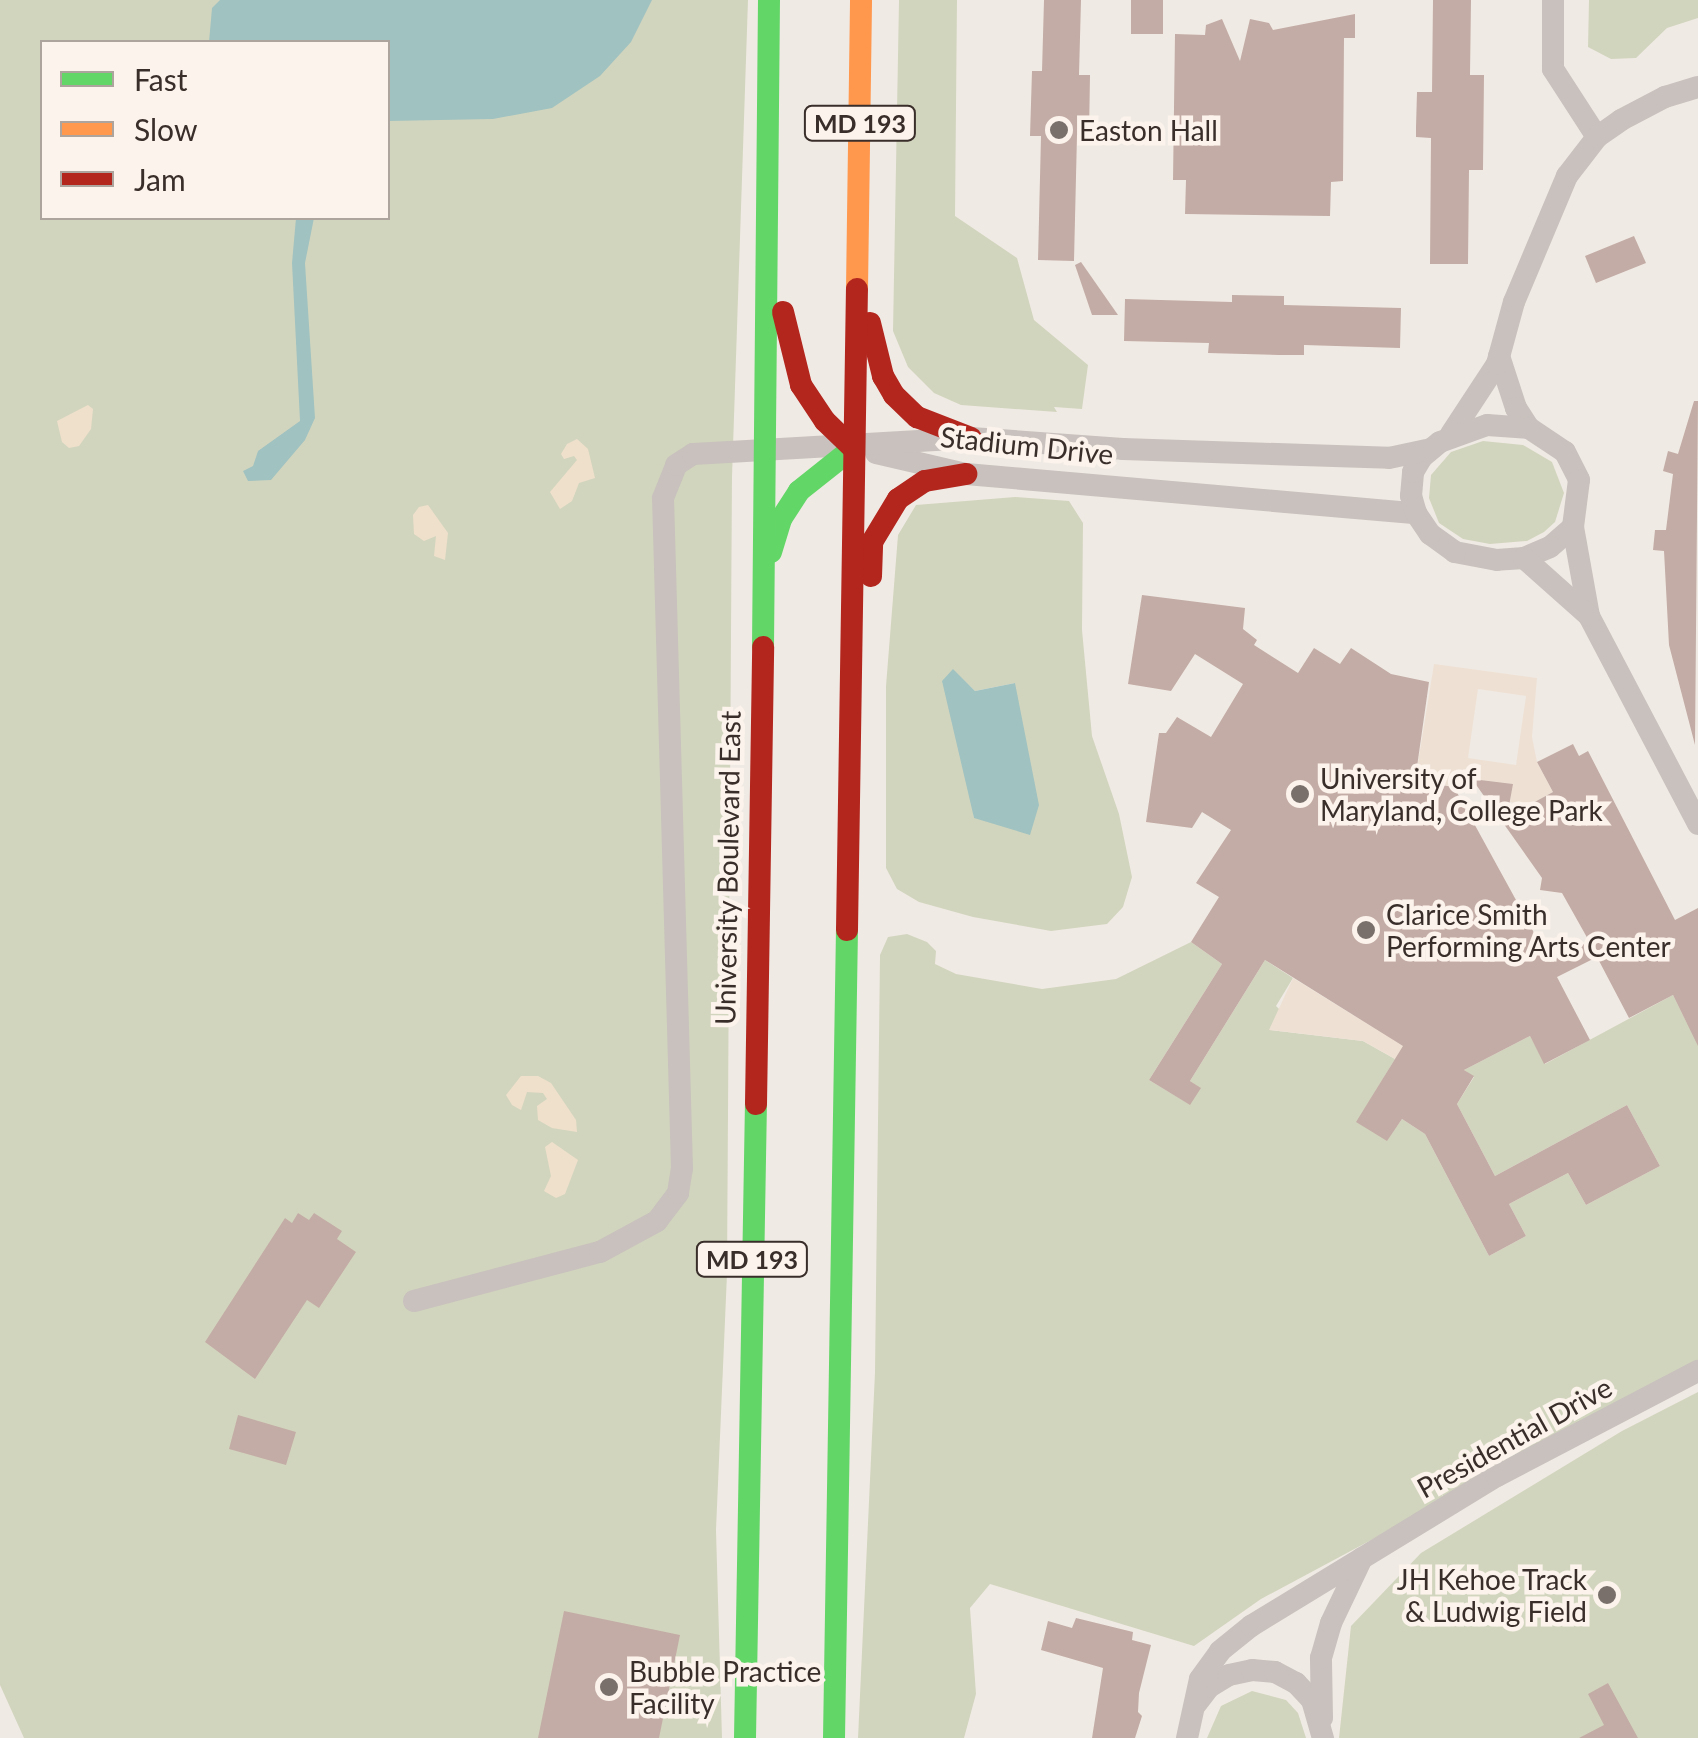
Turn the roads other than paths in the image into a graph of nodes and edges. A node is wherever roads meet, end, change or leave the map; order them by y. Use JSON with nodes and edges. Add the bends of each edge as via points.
{"nodes":[{"id":1,"x":769,"y":0,"type":"edge"},
{"id":2,"x":861,"y":0,"type":"edge"},
{"id":3,"x":1553,"y":0,"type":"edge"},
{"id":4,"x":1698,"y":87,"type":"edge"},
{"id":5,"x":1597,"y":137,"type":"junction"},
{"id":6,"x":765,"y":222,"type":"junction"},
{"id":7,"x":858,"y":247,"type":"junction"},
{"id":8,"x":1499,"y":356,"type":"junction"},
{"id":9,"x":1529,"y":428,"type":"junction"},
{"id":10,"x":971,"y":438,"type":"junction"},
{"id":11,"x":1440,"y":443,"type":"junction"},
{"id":12,"x":766,"y":448,"type":"junction"},
{"id":13,"x":853,"y":448,"type":"junction"},
{"id":14,"x":966,"y":474,"type":"junction"},
{"id":15,"x":1416,"y":513,"type":"junction"},
{"id":16,"x":1573,"y":527,"type":"junction"},
{"id":17,"x":1524,"y":558,"type":"junction"},
{"id":18,"x":763,"y":606,"type":"junction"},
{"id":19,"x":1589,"y":616,"type":"junction"},
{"id":20,"x":851,"y":750,"type":"junction"},
{"id":21,"x":1698,"y":824,"type":"edge"},
{"id":22,"x":414,"y":1301,"type":"dead end"},
{"id":23,"x":1698,"y":1372,"type":"edge"},
{"id":24,"x":1362,"y":1558,"type":"junction"},
{"id":25,"x":1194,"y":1706,"type":"junction"},
{"id":26,"x":1322,"y":1730,"type":"edge"},
{"id":27,"x":744,"y":1738,"type":"edge"},
{"id":28,"x":834,"y":1738,"type":"edge"},
{"id":29,"x":1187,"y":1738,"type":"edge"}],
"edges":[{"from":1,"to":6,"type":"main road","name":"University Boulevard East","number":"MD 193"},
{"from":2,"to":7,"type":"main road","number":"MD 193"},
{"from":3,"to":5,"type":"street","via":[[1554,69]]},
{"from":4,"to":5,"type":"street","via":[[1640,108]]},
{"from":5,"to":8,"type":"street","via":[[1549,212]]},
{"from":6,"to":12,"type":"main road","name":"University Boulevard East","number":"MD 193"},
{"from":6,"to":13,"type":"main road","via":[[794,370],[810,401]]},
{"from":7,"to":10,"type":"main road","via":[[877,358],[890,390],[917,417]]},
{"from":7,"to":13,"type":"main road","number":"MD 193"},
{"from":8,"to":9,"type":"street"},
{"from":8,"to":11,"type":"street","via":[[1486,386]]},
{"from":9,"to":11,"type":"street","via":[[1486,424]]},
{"from":9,"to":16,"type":"street","via":[[1572,462],[1580,488]]},
{"from":10,"to":11,"type":"street","name":"Stadium Drive","via":[[1389,458]]},
{"from":10,"to":13,"type":"street","name":"Stadium Drive"},
{"from":11,"to":15,"type":"street","via":[[1413,472]]},
{"from":12,"to":13,"type":"street"},
{"from":12,"to":18,"type":"main road","name":"University Boulevard East","number":"MD 193"},
{"from":12,"to":22,"type":"street","via":[[693,454],[676,465],[664,498],[678,1192],[658,1221],[600,1252]]},
{"from":13,"to":14,"type":"street","name":"Stadium Drive"},
{"from":13,"to":18,"type":"main road","via":[[792,499],[772,547]]},
{"from":13,"to":20,"type":"main road","number":"MD 193"},
{"from":14,"to":15,"type":"street","name":"Stadium Drive"},
{"from":14,"to":20,"type":"main road","via":[[912,487],[883,518],[872,542],[869,706]]},
{"from":15,"to":17,"type":"street","via":[[1455,552]]},
{"from":16,"to":17,"type":"street"},
{"from":16,"to":19,"type":"street"},
{"from":17,"to":19,"type":"street"},
{"from":18,"to":27,"type":"main road","name":"University Boulevard East","number":"MD 193"},
{"from":19,"to":21,"type":"street"},
{"from":20,"to":28,"type":"main road","number":"MD 193"},
{"from":23,"to":24,"type":"street","name":"Presidential Drive","via":[[1498,1476]]},
{"from":24,"to":25,"type":"street","name":"Presidential Drive","via":[[1220,1650],[1200,1680]]},
{"from":24,"to":26,"type":"street","via":[[1321,1658]]},
{"from":25,"to":26,"type":"street","via":[[1229,1675],[1275,1672],[1312,1700]]},
{"from":25,"to":29,"type":"street","name":"Presidential Drive"}]}
